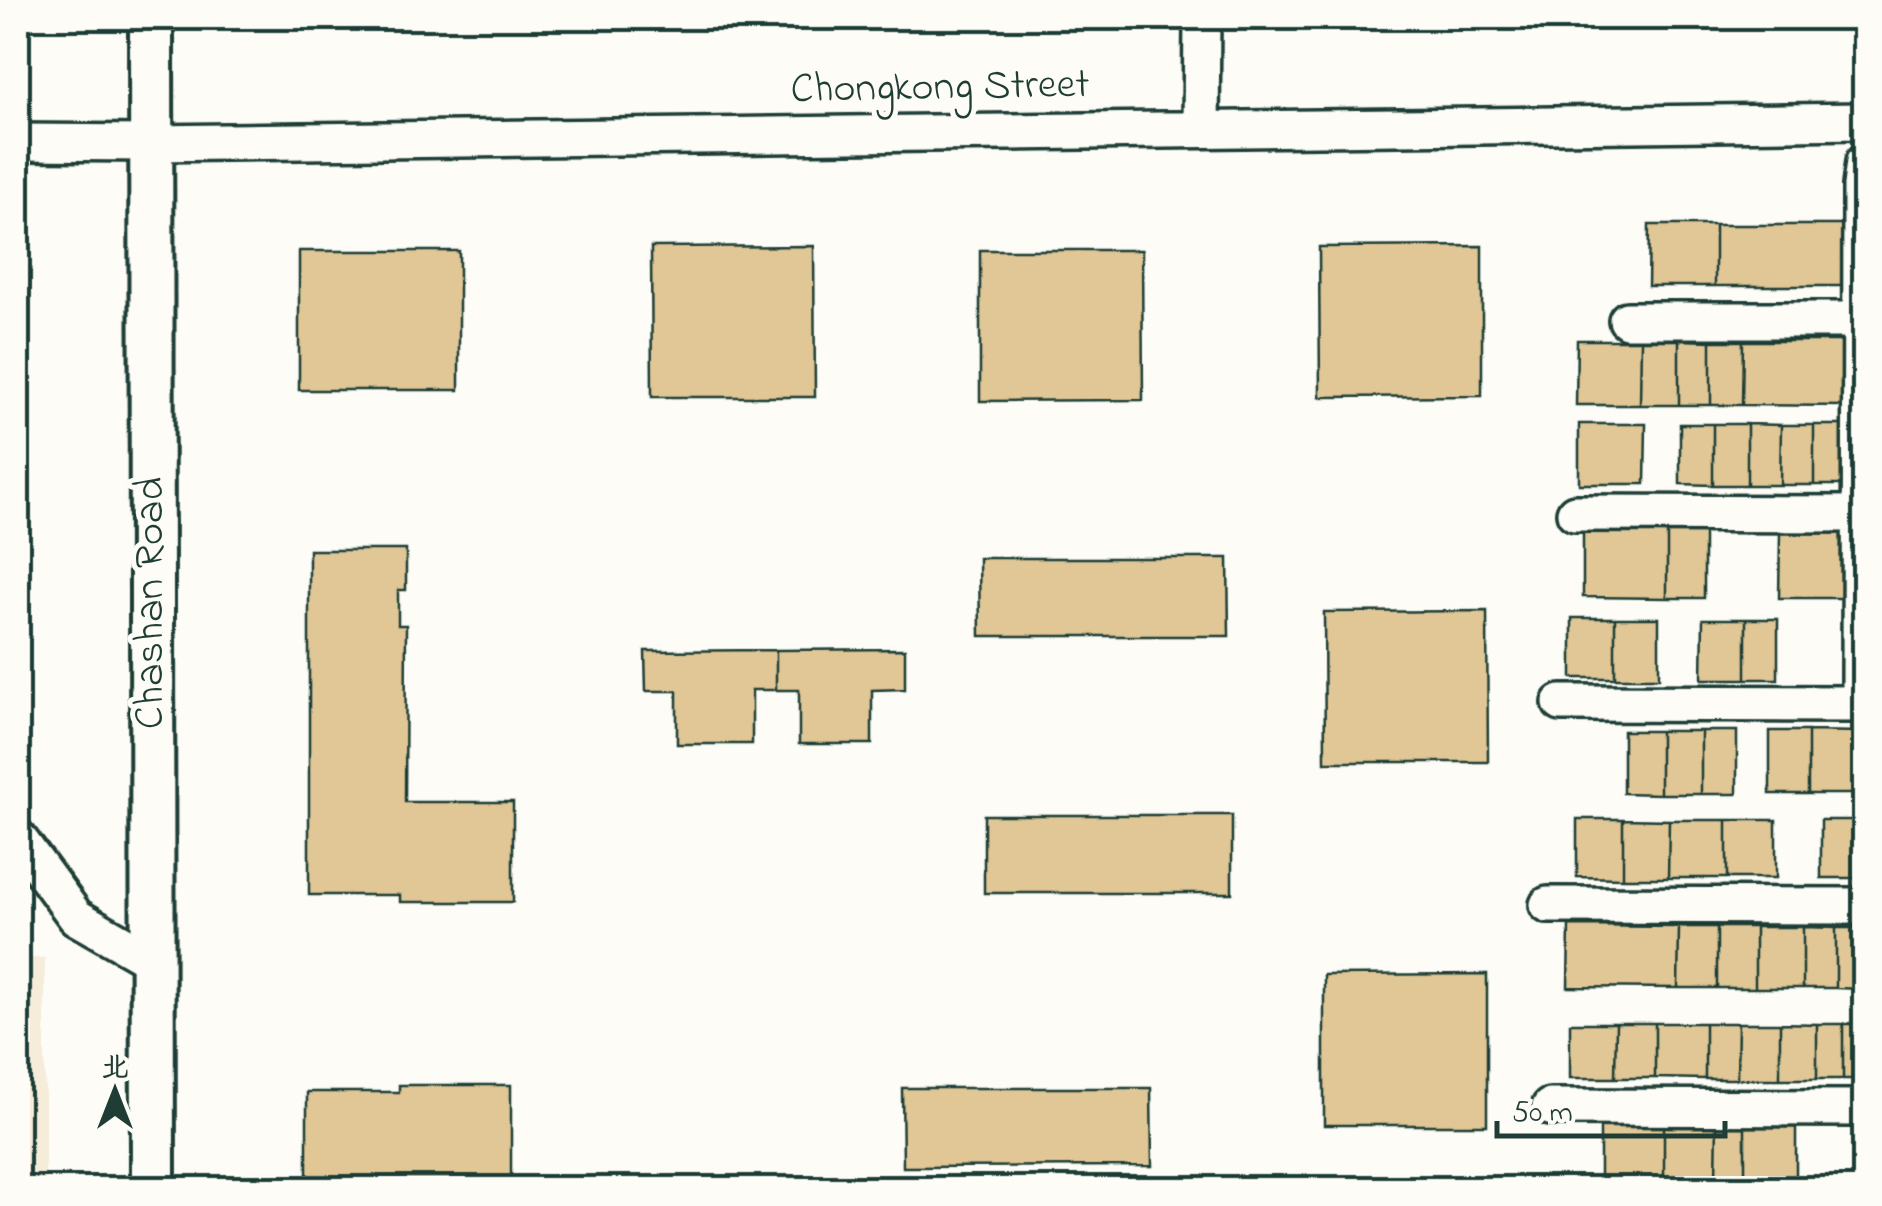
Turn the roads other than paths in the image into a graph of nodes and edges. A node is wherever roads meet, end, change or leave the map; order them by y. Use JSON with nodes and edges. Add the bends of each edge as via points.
{"nodes":[{"id":1,"x":150,"y":18,"type":"edge"},
{"id":2,"x":1202,"y":18,"type":"edge"},
{"id":3,"x":1864,"y":121,"type":"edge"},
{"id":4,"x":1201,"y":129,"type":"junction"},
{"id":5,"x":18,"y":142,"type":"edge"},
{"id":6,"x":150,"y":143,"type":"junction"},
{"id":7,"x":1864,"y":162,"type":"edge"},
{"id":8,"x":1628,"y":320,"type":"dead end"},
{"id":9,"x":1862,"y":320,"type":"edge"},
{"id":10,"x":1576,"y":513,"type":"dead end"},
{"id":11,"x":1862,"y":514,"type":"edge"},
{"id":12,"x":1561,"y":703,"type":"dead end"},
{"id":13,"x":1862,"y":704,"type":"edge"},
{"id":14,"x":18,"y":838,"type":"edge"},
{"id":15,"x":1548,"y":905,"type":"dead end"},
{"id":16,"x":1864,"y":906,"type":"edge"},
{"id":17,"x":153,"y":961,"type":"junction"},
{"id":18,"x":1550,"y":1107,"type":"dead end"},
{"id":19,"x":1864,"y":1108,"type":"edge"},
{"id":20,"x":154,"y":1188,"type":"edge"}],
"edges":[{"from":1,"to":6,"type":"main road","name":"Chashan Road"},
{"from":2,"to":4,"type":"street"},
{"from":3,"to":4,"type":"street","name":"Chongkong Street"},
{"from":4,"to":6,"type":"street","name":"Chongkong Street"},
{"from":5,"to":6,"type":"street","name":"Chongkong Street"},
{"from":6,"to":17,"type":"main road","name":"Chashan Road"},
{"from":7,"to":9,"type":"street"},
{"from":8,"to":9,"type":"street"},
{"from":9,"to":11,"type":"street"},
{"from":10,"to":11,"type":"street"},
{"from":11,"to":13,"type":"street"},
{"from":12,"to":13,"type":"street"},
{"from":14,"to":17,"type":"street","via":[[76,917]]},
{"from":15,"to":16,"type":"street"},
{"from":17,"to":20,"type":"main road","name":"Chashan Road"},
{"from":18,"to":19,"type":"street"}]}
